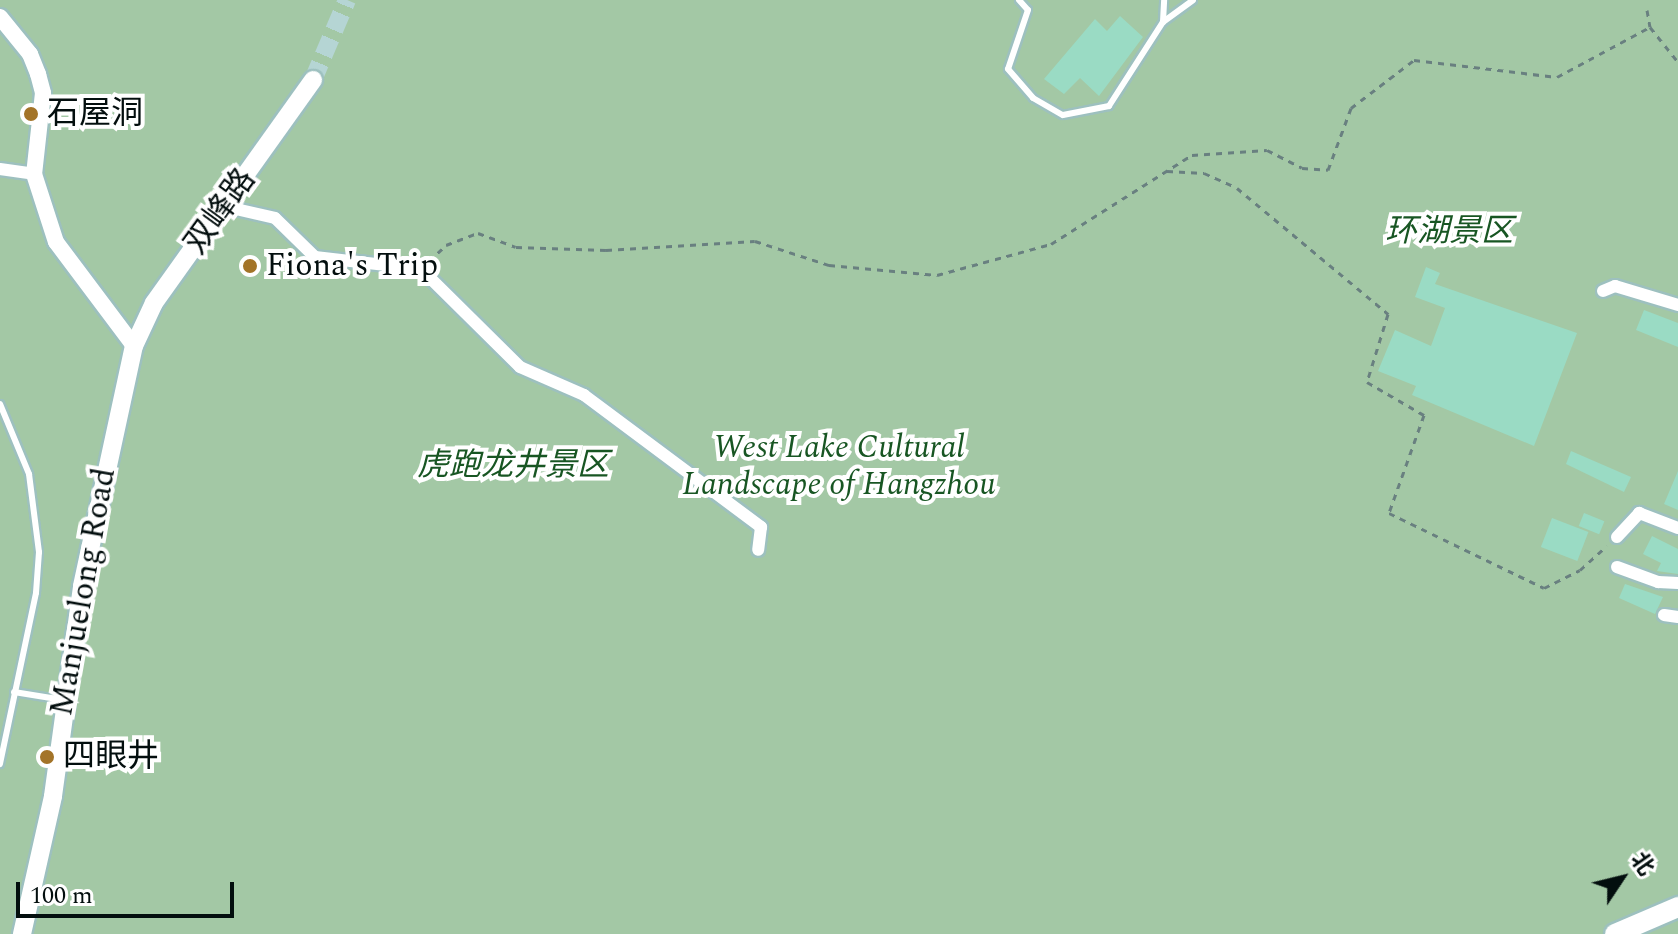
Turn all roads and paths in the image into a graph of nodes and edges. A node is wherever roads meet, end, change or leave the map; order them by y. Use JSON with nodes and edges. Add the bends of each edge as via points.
{"nodes":[{"id":1,"x":1019,"y":0,"type":"edge"},
{"id":2,"x":1164,"y":0,"type":"edge"},
{"id":3,"x":1193,"y":0,"type":"edge"},
{"id":4,"x":1647,"y":10,"type":"dead end"},
{"id":5,"x":0,"y":17,"type":"edge"},
{"id":6,"x":1163,"y":22,"type":"junction"},
{"id":7,"x":1650,"y":27,"type":"junction"},
{"id":8,"x":1678,"y":62,"type":"edge"},
{"id":9,"x":313,"y":80,"type":"tunnel mouth"},
{"id":10,"x":0,"y":169,"type":"edge"},
{"id":11,"x":1167,"y":171,"type":"junction"},
{"id":12,"x":34,"y":174,"type":"junction"},
{"id":13,"x":227,"y":207,"type":"junction"},
{"id":14,"x":421,"y":269,"type":"junction"},
{"id":15,"x":1603,"y":291,"type":"dead end"},
{"id":16,"x":1678,"y":305,"type":"edge"},
{"id":17,"x":134,"y":346,"type":"junction"},
{"id":18,"x":0,"y":404,"type":"edge"},
{"id":19,"x":1678,"y":528,"type":"edge"},
{"id":20,"x":1617,"y":537,"type":"joint"},
{"id":21,"x":758,"y":550,"type":"dead end"},
{"id":22,"x":1617,"y":567,"type":"dead end"},
{"id":23,"x":1678,"y":583,"type":"edge"},
{"id":24,"x":1664,"y":615,"type":"dead end"},
{"id":25,"x":1678,"y":617,"type":"edge"},
{"id":26,"x":14,"y":692,"type":"junction"},
{"id":27,"x":66,"y":701,"type":"junction"},
{"id":28,"x":0,"y":764,"type":"edge"},
{"id":29,"x":1678,"y":907,"type":"edge"},
{"id":30,"x":22,"y":934,"type":"edge"},
{"id":31,"x":1615,"y":934,"type":"edge"}],
"edges":[{"from":1,"to":6,"type":"lane","via":[[1028,10],[1008,69],[1033,98],[1063,115],[1109,106]]},
{"from":2,"to":6,"type":"lane"},
{"from":3,"to":6,"type":"lane"},
{"from":4,"to":7,"type":"path"},
{"from":5,"to":12,"type":"street","via":[[30,54],[43,93]]},
{"from":7,"to":8,"type":"path"},
{"from":7,"to":11,"type":"path","via":[[1557,77],[1414,60],[1351,108],[1328,170],[1302,168],[1267,150],[1192,155]]},
{"from":9,"to":13,"type":"main road","name":"双峰路"},
{"from":10,"to":12,"type":"street"},
{"from":11,"to":14,"type":"path","via":[[1051,244],[937,275],[829,265],[755,241],[606,250],[516,247],[478,233],[446,245]]},
{"from":11,"to":20,"type":"path","via":[[1204,173],[1237,188],[1388,314],[1367,382],[1424,415],[1389,513],[1544,588],[1580,570]]},
{"from":12,"to":17,"type":"street","via":[[56,242]]},
{"from":13,"to":14,"type":"street","via":[[275,218],[315,257]]},
{"from":13,"to":17,"type":"main road","name":"双峰路","via":[[154,303]]},
{"from":14,"to":21,"type":"street","via":[[520,367],[584,395],[761,527]]},
{"from":15,"to":16,"type":"street","via":[[1615,286]]},
{"from":17,"to":27,"type":"main road","name":"Manjuelong Road","via":[[82,586]]},
{"from":18,"to":26,"type":"lane","via":[[29,474],[39,552],[36,593]]},
{"from":19,"to":20,"type":"street","via":[[1639,513]]},
{"from":22,"to":23,"type":"street","via":[[1658,582]]},
{"from":24,"to":25,"type":"street"},
{"from":26,"to":27,"type":"lane"},
{"from":26,"to":28,"type":"lane"},
{"from":27,"to":30,"type":"main road","name":"Manjuelong Road","via":[[53,796]]},
{"from":29,"to":31,"type":"main road"}]}
